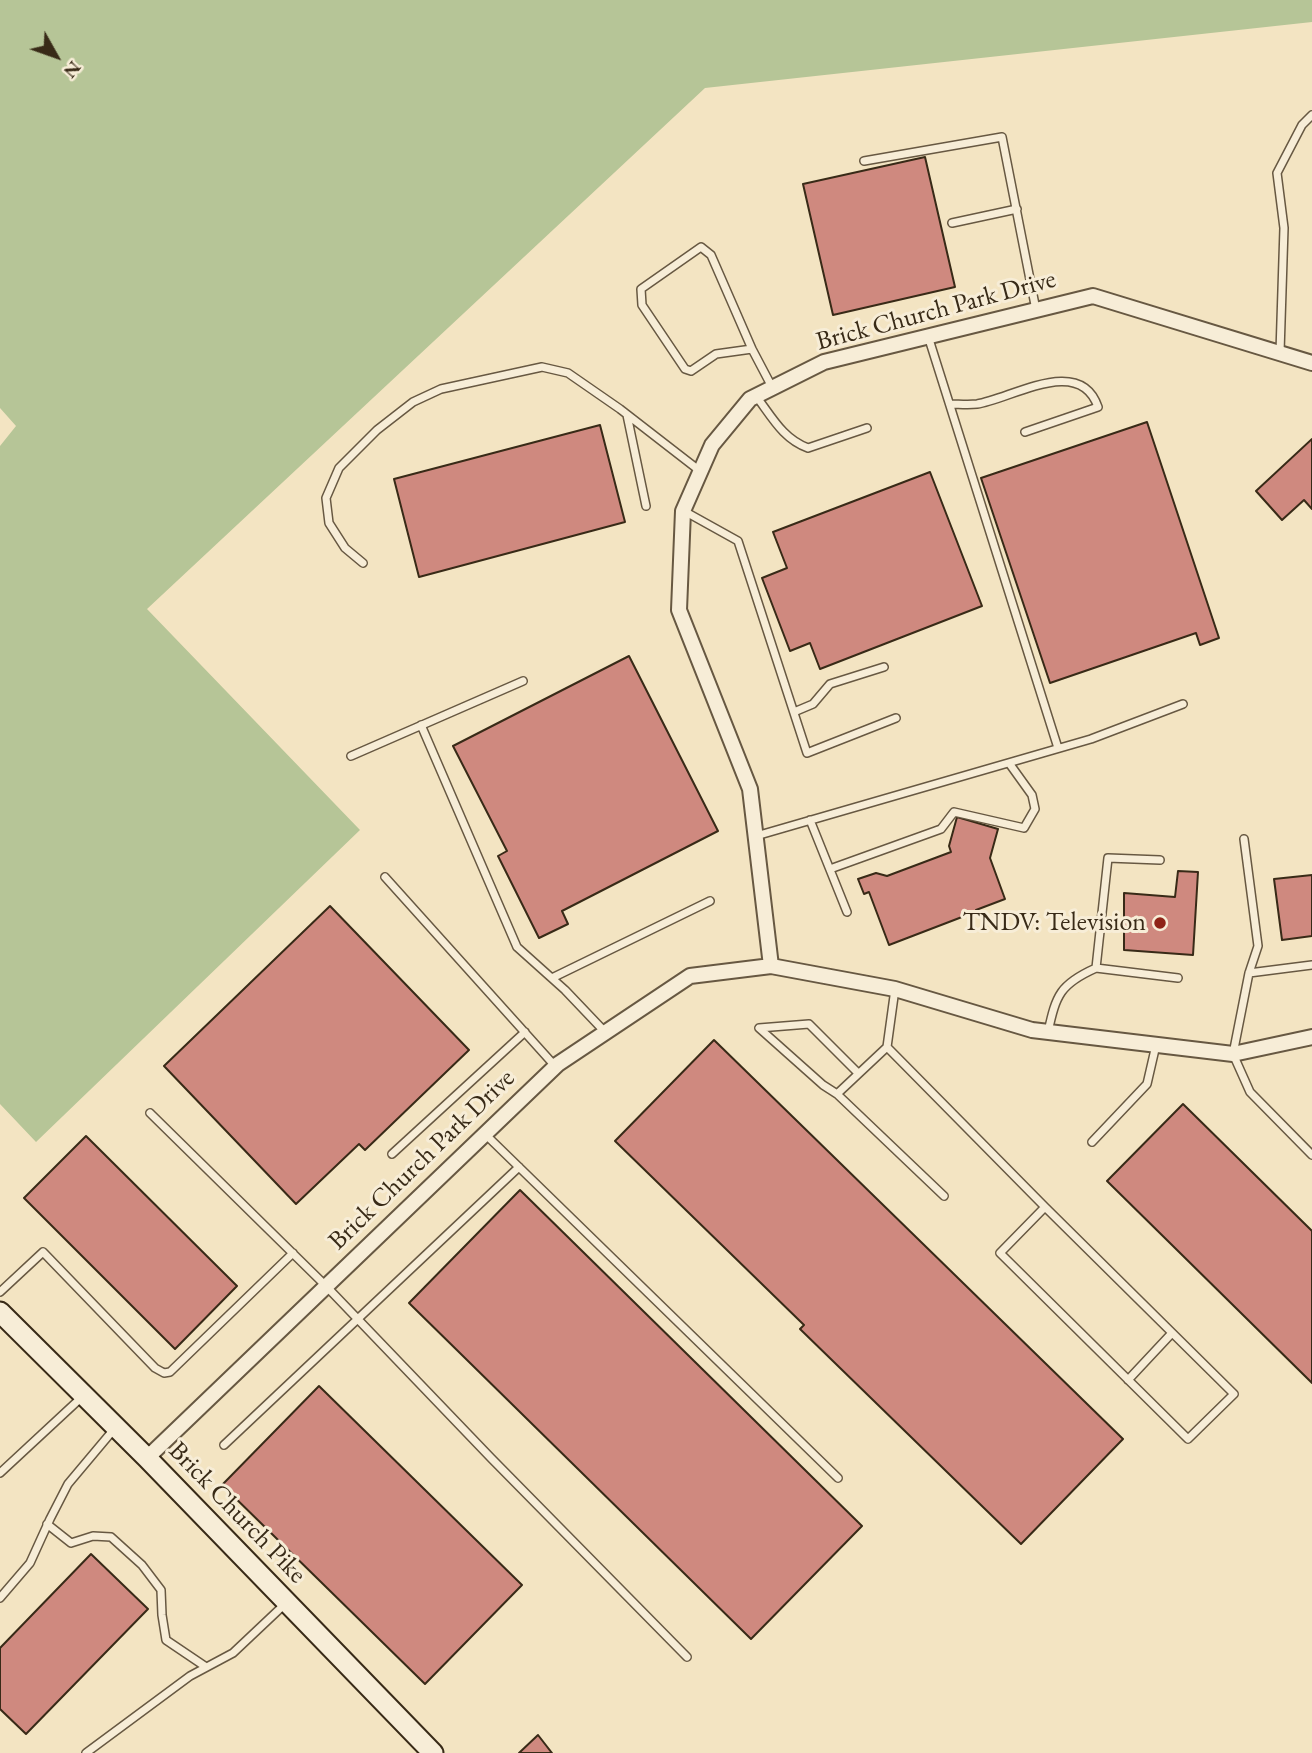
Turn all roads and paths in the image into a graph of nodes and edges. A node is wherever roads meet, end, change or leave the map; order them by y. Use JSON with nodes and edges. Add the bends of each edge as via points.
{"nodes":[{"id":1,"x":1312,"y":115,"type":"edge"},
{"id":2,"x":864,"y":161,"type":"dead end"},
{"id":3,"x":1017,"y":209,"type":"junction"},
{"id":4,"x":952,"y":223,"type":"dead end"},
{"id":5,"x":1036,"y":310,"type":"junction"},
{"id":6,"x":928,"y":336,"type":"junction"},
{"id":7,"x":752,"y":349,"type":"junction"},
{"id":8,"x":1280,"y":354,"type":"junction"},
{"id":9,"x":1312,"y":363,"type":"edge"},
{"id":10,"x":772,"y":388,"type":"junction"},
{"id":11,"x":757,"y":396,"type":"junction"},
{"id":12,"x":950,"y":404,"type":"junction"},
{"id":13,"x":626,"y":414,"type":"junction"},
{"id":14,"x":867,"y":428,"type":"dead end"},
{"id":15,"x":1025,"y":432,"type":"dead end"},
{"id":16,"x":701,"y":471,"type":"junction"},
{"id":17,"x":646,"y":506,"type":"dead end"},
{"id":18,"x":683,"y":511,"type":"junction"},
{"id":19,"x":363,"y":562,"type":"dead end"},
{"id":20,"x":884,"y":667,"type":"dead end"},
{"id":21,"x":523,"y":681,"type":"dead end"},
{"id":22,"x":1183,"y":704,"type":"dead end"},
{"id":23,"x":794,"y":712,"type":"junction"},
{"id":24,"x":896,"y":718,"type":"dead end"},
{"id":25,"x":421,"y":725,"type":"junction"},
{"id":26,"x":1058,"y":748,"type":"junction"},
{"id":27,"x":351,"y":756,"type":"dead end"},
{"id":28,"x":1009,"y":763,"type":"junction"},
{"id":29,"x":810,"y":820,"type":"junction"},
{"id":30,"x":755,"y":836,"type":"junction"},
{"id":31,"x":1244,"y":839,"type":"dead end"},
{"id":32,"x":1160,"y":860,"type":"dead end"},
{"id":33,"x":830,"y":869,"type":"junction"},
{"id":34,"x":385,"y":877,"type":"dead end"},
{"id":35,"x":710,"y":901,"type":"dead end"},
{"id":36,"x":847,"y":912,"type":"dead end"},
{"id":37,"x":1312,"y":965,"type":"edge"},
{"id":38,"x":771,"y":966,"type":"junction"},
{"id":39,"x":1096,"y":968,"type":"junction"},
{"id":40,"x":1249,"y":973,"type":"junction"},
{"id":41,"x":552,"y":978,"type":"junction"},
{"id":42,"x":1178,"y":978,"type":"dead end"},
{"id":43,"x":895,"y":989,"type":"junction"},
{"id":44,"x":525,"y":1032,"type":"junction"},
{"id":45,"x":605,"y":1032,"type":"junction"},
{"id":46,"x":1048,"y":1032,"type":"junction"},
{"id":47,"x":1312,"y":1037,"type":"edge"},
{"id":48,"x":1156,"y":1045,"type":"junction"},
{"id":49,"x":887,"y":1047,"type":"junction"},
{"id":50,"x":1233,"y":1054,"type":"junction"},
{"id":51,"x":555,"y":1066,"type":"junction"},
{"id":52,"x":858,"y":1073,"type":"junction"},
{"id":53,"x":837,"y":1094,"type":"junction"},
{"id":54,"x":150,"y":1113,"type":"dead end"},
{"id":55,"x":485,"y":1134,"type":"junction"},
{"id":56,"x":1092,"y":1142,"type":"dead end"},
{"id":57,"x":392,"y":1154,"type":"dead end"},
{"id":58,"x":1312,"y":1155,"type":"edge"},
{"id":59,"x":519,"y":1167,"type":"junction"},
{"id":60,"x":944,"y":1196,"type":"dead end"},
{"id":61,"x":1045,"y":1207,"type":"junction"},
{"id":62,"x":293,"y":1253,"type":"junction"},
{"id":63,"x":326,"y":1286,"type":"junction"},
{"id":64,"x":0,"y":1292,"type":"edge"},
{"id":65,"x":0,"y":1312,"type":"edge"},
{"id":66,"x":358,"y":1319,"type":"junction"},
{"id":67,"x":1172,"y":1333,"type":"junction"},
{"id":68,"x":1128,"y":1380,"type":"junction"},
{"id":69,"x":84,"y":1395,"type":"junction"},
{"id":70,"x":116,"y":1427,"type":"junction"},
{"id":71,"x":224,"y":1444,"type":"dead end"},
{"id":72,"x":147,"y":1458,"type":"junction"},
{"id":73,"x":0,"y":1474,"type":"edge"},
{"id":74,"x":838,"y":1478,"type":"dead end"},
{"id":75,"x":47,"y":1524,"type":"junction"},
{"id":76,"x":0,"y":1598,"type":"edge"},
{"id":77,"x":287,"y":1602,"type":"junction"},
{"id":78,"x":687,"y":1657,"type":"dead end"},
{"id":79,"x":206,"y":1667,"type":"junction"},
{"id":80,"x":86,"y":1753,"type":"edge"},
{"id":81,"x":433,"y":1753,"type":"edge"}],
"edges":[{"from":1,"to":8,"type":"lane","via":[[1277,173],[1284,228]]},
{"from":2,"to":3,"type":"lane","via":[[1002,136]]},
{"from":3,"to":4,"type":"lane"},
{"from":3,"to":5,"type":"lane"},
{"from":5,"to":6,"type":"street","name":"Brick Church Park Drive"},
{"from":5,"to":8,"type":"street","name":"Brick Church Park Drive","via":[[1093,296]]},
{"from":6,"to":10,"type":"street","name":"Brick Church Park Drive","via":[[824,362]]},
{"from":6,"to":12,"type":"lane"},
{"from":7,"to":7,"type":"lane","via":[[712,255],[701,247],[641,289],[642,305],[685,369],[691,371],[716,355]]},
{"from":7,"to":10,"type":"lane"},
{"from":8,"to":9,"type":"street","name":"Brick Church Park Drive"},
{"from":10,"to":11,"type":"street","name":"Brick Church Park Drive"},
{"from":11,"to":14,"type":"lane","via":[[780,429],[808,448]]},
{"from":11,"to":16,"type":"street","name":"Brick Church Park Drive","via":[[712,445]]},
{"from":12,"to":15,"type":"lane","via":[[978,404],[1052,381],[1073,383],[1096,401],[1098,407]]},
{"from":12,"to":26,"type":"lane"},
{"from":13,"to":16,"type":"lane"},
{"from":13,"to":17,"type":"lane"},
{"from":13,"to":19,"type":"lane","via":[[568,373],[542,367],[441,389],[413,402],[339,468],[326,498],[329,523],[345,548]]},
{"from":16,"to":18,"type":"street","name":"Brick Church Park Drive"},
{"from":18,"to":23,"type":"lane","via":[[738,541]]},
{"from":18,"to":30,"type":"street","name":"Brick Church Park Drive","via":[[679,610],[750,789]]},
{"from":20,"to":23,"type":"lane","via":[[830,684],[813,704]]},
{"from":21,"to":25,"type":"lane"},
{"from":22,"to":26,"type":"lane"},
{"from":23,"to":24,"type":"lane","via":[[807,753]]},
{"from":25,"to":27,"type":"lane"},
{"from":25,"to":41,"type":"lane","via":[[517,947]]},
{"from":26,"to":28,"type":"lane"},
{"from":28,"to":29,"type":"lane"},
{"from":28,"to":33,"type":"lane","via":[[1032,795],[1035,809],[1024,828],[954,812],[941,829]]},
{"from":29,"to":30,"type":"lane"},
{"from":29,"to":33,"type":"lane"},
{"from":30,"to":38,"type":"street","name":"Brick Church Park Drive"},
{"from":31,"to":40,"type":"lane","via":[[1258,946]]},
{"from":32,"to":39,"type":"lane","via":[[1108,858]]},
{"from":33,"to":36,"type":"lane"},
{"from":34,"to":44,"type":"lane"},
{"from":35,"to":41,"type":"lane"},
{"from":37,"to":40,"type":"lane"},
{"from":38,"to":43,"type":"street","name":"Brick Church Park Drive"},
{"from":38,"to":45,"type":"street","name":"Brick Church Park Drive","via":[[690,976]]},
{"from":39,"to":42,"type":"lane"},
{"from":39,"to":46,"type":"lane","via":[[1060,991]]},
{"from":40,"to":50,"type":"lane"},
{"from":41,"to":45,"type":"lane"},
{"from":43,"to":46,"type":"street","name":"Brick Church Park Drive"},
{"from":43,"to":49,"type":"lane"},
{"from":44,"to":51,"type":"lane"},
{"from":44,"to":57,"type":"lane"},
{"from":45,"to":51,"type":"street","name":"Brick Church Park Drive"},
{"from":46,"to":48,"type":"street","name":"Brick Church Park Drive"},
{"from":47,"to":50,"type":"street","name":"Brick Church Park Drive"},
{"from":48,"to":50,"type":"street","name":"Brick Church Park Drive"},
{"from":48,"to":56,"type":"lane","via":[[1147,1084]]},
{"from":49,"to":52,"type":"lane"},
{"from":49,"to":61,"type":"lane"},
{"from":50,"to":58,"type":"lane","via":[[1250,1092]]},
{"from":51,"to":55,"type":"street","name":"Brick Church Park Drive"},
{"from":52,"to":53,"type":"lane"},
{"from":52,"to":53,"type":"lane","via":[[809,1024],[759,1028]]},
{"from":53,"to":60,"type":"lane"},
{"from":54,"to":62,"type":"lane"},
{"from":55,"to":59,"type":"lane"},
{"from":55,"to":63,"type":"street","name":"Brick Church Park Drive"},
{"from":59,"to":66,"type":"lane"},
{"from":59,"to":74,"type":"lane"},
{"from":61,"to":67,"type":"lane"},
{"from":61,"to":68,"type":"lane","via":[[1000,1253]]},
{"from":62,"to":63,"type":"lane"},
{"from":62,"to":64,"type":"lane","via":[[164,1373],[43,1252]]},
{"from":63,"to":66,"type":"lane"},
{"from":63,"to":72,"type":"street","name":"Brick Church Park Drive"},
{"from":65,"to":69,"type":"main road","name":"Brick Church Pike"},
{"from":66,"to":71,"type":"lane"},
{"from":66,"to":78,"type":"lane"},
{"from":67,"to":68,"type":"lane"},
{"from":67,"to":68,"type":"lane","via":[[1234,1394],[1188,1439]]},
{"from":69,"to":70,"type":"main road","name":"Brick Church Pike"},
{"from":69,"to":73,"type":"lane"},
{"from":70,"to":72,"type":"main road","name":"Brick Church Pike"},
{"from":70,"to":75,"type":"lane","via":[[68,1484]]},
{"from":72,"to":77,"type":"main road","name":"Brick Church Pike"},
{"from":75,"to":76,"type":"lane","via":[[30,1563]]},
{"from":75,"to":79,"type":"lane","via":[[71,1543],[93,1535],[111,1537],[119,1544],[162,1590],[166,1640]]},
{"from":77,"to":79,"type":"lane","via":[[233,1653]]},
{"from":77,"to":81,"type":"main road","name":"Brick Church Pike"},
{"from":79,"to":80,"type":"lane"}]}
